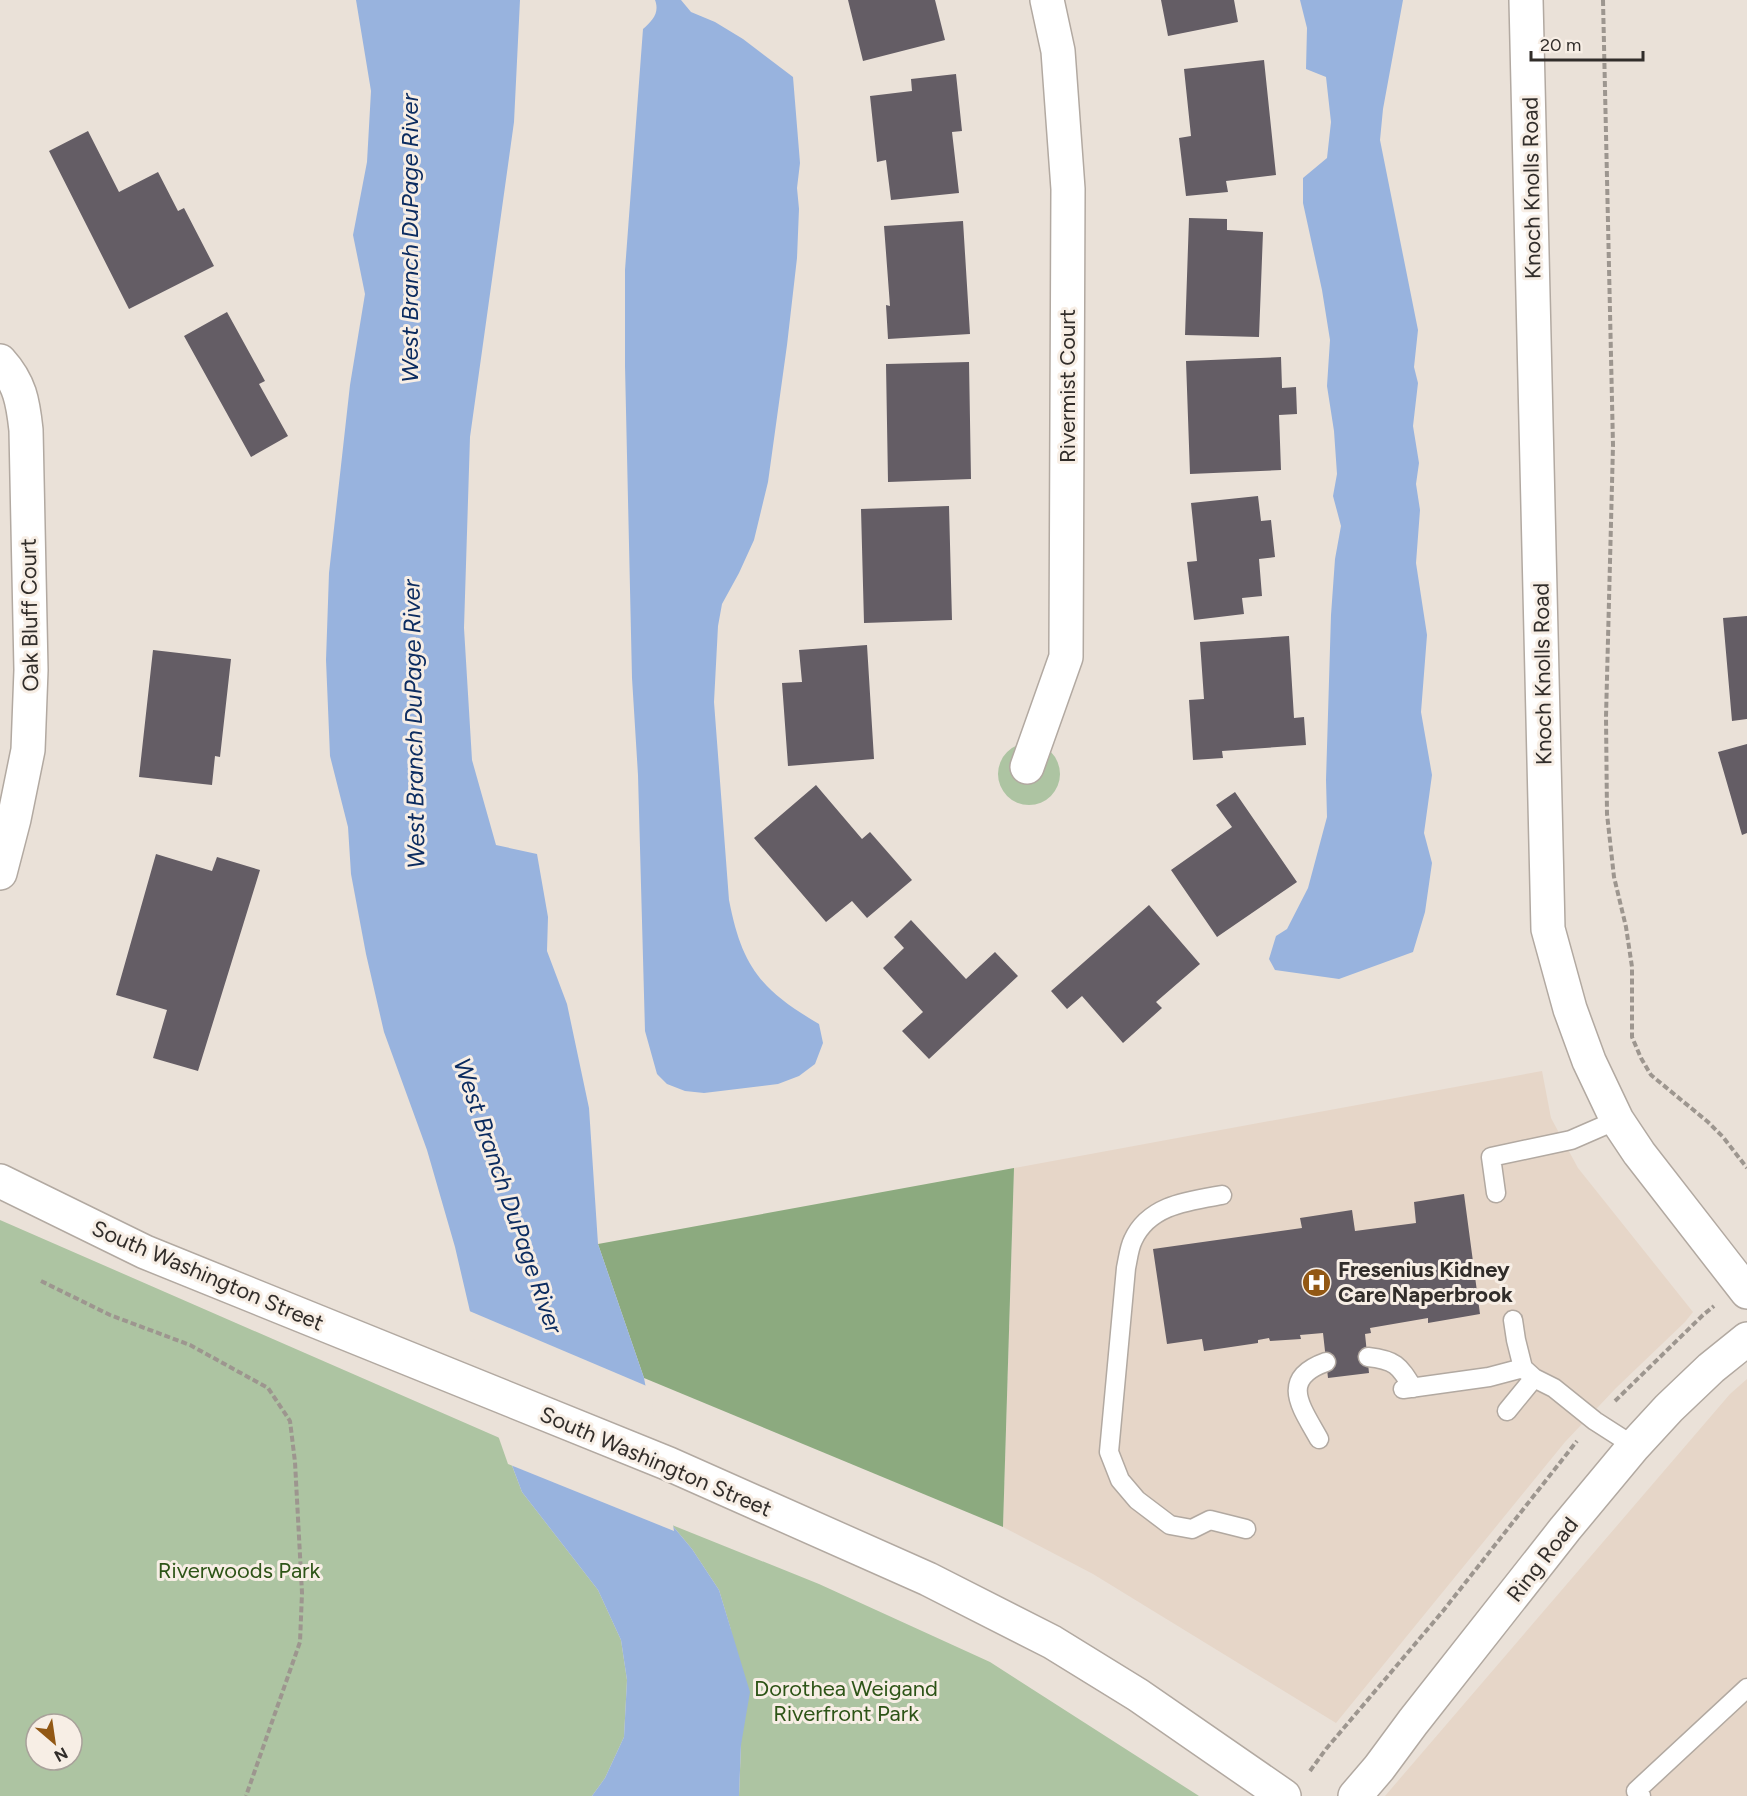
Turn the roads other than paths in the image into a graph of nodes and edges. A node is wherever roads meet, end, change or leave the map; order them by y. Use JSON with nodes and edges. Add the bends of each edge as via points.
{"nodes":[{"id":1,"x":1047,"y":0,"type":"edge"},
{"id":2,"x":1527,"y":0,"type":"edge"},
{"id":3,"x":0,"y":361,"type":"edge"},
{"id":4,"x":1027,"y":767,"type":"dead end"},
{"id":5,"x":0,"y":873,"type":"edge"},
{"id":6,"x":1617,"y":1120,"type":"junction"},
{"id":7,"x":0,"y":1181,"type":"edge"},
{"id":8,"x":1496,"y":1193,"type":"dead end"},
{"id":9,"x":1222,"y":1195,"type":"dead end"},
{"id":10,"x":1747,"y":1292,"type":"edge"},
{"id":11,"x":1513,"y":1320,"type":"dead end"},
{"id":12,"x":1747,"y":1339,"type":"edge"},
{"id":13,"x":1368,"y":1357,"type":"dead end"},
{"id":14,"x":1326,"y":1362,"type":"dead end"},
{"id":15,"x":1529,"y":1373,"type":"junction"},
{"id":16,"x":1507,"y":1411,"type":"dead end"},
{"id":17,"x":1318,"y":1439,"type":"dead end"},
{"id":18,"x":1634,"y":1446,"type":"junction"},
{"id":19,"x":1246,"y":1529,"type":"dead end"},
{"id":20,"x":1747,"y":1688,"type":"edge"},
{"id":21,"x":1295,"y":1787,"type":"edge"},
{"id":22,"x":1355,"y":1796,"type":"edge"},
{"id":23,"x":1641,"y":1796,"type":"edge"}],
"edges":[{"from":1,"to":4,"type":"street","name":"Rivermist Court","via":[[1058,51],[1068,189],[1066,657]]},
{"from":2,"to":6,"type":"street","name":"Knoch Knolls Road","via":[[1548,929],[1570,1010]]},
{"from":3,"to":5,"type":"street","name":"Oak Bluff Court","via":[[23,401],[26,430],[31,670],[28,750]]},
{"from":6,"to":8,"type":"lane","via":[[1571,1140],[1491,1157]]},
{"from":6,"to":10,"type":"street","name":"Knoch Knolls Road"},
{"from":7,"to":21,"type":"street","name":"South Washington Street","via":[[146,1252],[669,1464],[928,1579],[1052,1641]]},
{"from":9,"to":19,"type":"lane","via":[[1179,1202],[1148,1218],[1133,1240],[1126,1268],[1109,1452],[1120,1480],[1137,1500],[1170,1525],[1192,1528],[1210,1520]]},
{"from":11,"to":15,"type":"lane"},
{"from":12,"to":18,"type":"street","name":"Ring Road","via":[[1677,1400]]},
{"from":13,"to":15,"type":"lane","via":[[1401,1368],[1408,1389]]},
{"from":14,"to":17,"type":"lane","via":[[1311,1367],[1298,1384],[1296,1398]]},
{"from":15,"to":16,"type":"lane"},
{"from":15,"to":18,"type":"lane"},
{"from":18,"to":22,"type":"street","name":"Ring Road"},
{"from":20,"to":23,"type":"lane","via":[[1636,1791]]}]}
